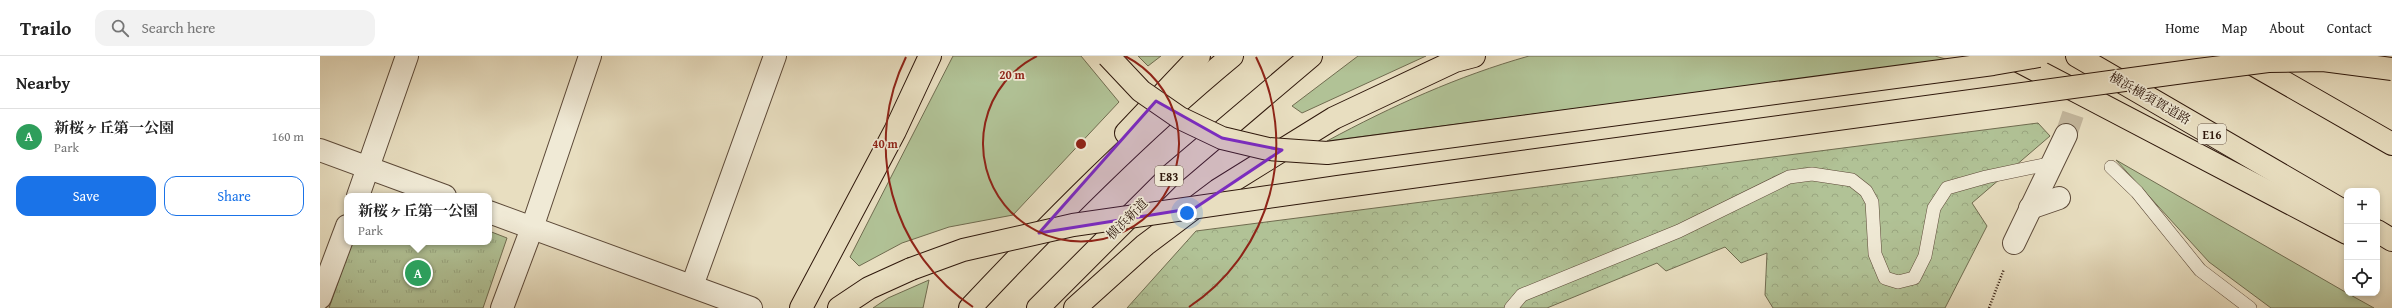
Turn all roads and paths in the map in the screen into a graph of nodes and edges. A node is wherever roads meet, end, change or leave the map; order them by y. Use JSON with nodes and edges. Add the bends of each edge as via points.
{"nodes":[{"id":1,"x":407,"y":56,"type":"edge"},
{"id":2,"x":590,"y":56,"type":"edge"},
{"id":3,"x":775,"y":56,"type":"edge"},
{"id":4,"x":930,"y":56,"type":"edge"},
{"id":5,"x":1108,"y":56,"type":"edge"},
{"id":6,"x":1199,"y":56,"type":"edge"},
{"id":7,"x":1232,"y":56,"type":"edge"},
{"id":8,"x":1311,"y":56,"type":"edge"},
{"id":9,"x":1474,"y":56,"type":"edge"},
{"id":10,"x":1998,"y":56,"type":"edge"},
{"id":11,"x":2009,"y":56,"type":"edge"},
{"id":12,"x":2077,"y":56,"type":"edge"},
{"id":13,"x":2239,"y":56,"type":"edge"},
{"id":14,"x":2038,"y":63,"type":"edge"},
{"id":15,"x":2392,"y":69,"type":"edge"},
{"id":16,"x":2066,"y":135,"type":"tunnel mouth"},
{"id":17,"x":2392,"y":144,"type":"edge"},
{"id":18,"x":320,"y":150,"type":"edge"},
{"id":19,"x":2053,"y":163,"type":"junction"},
{"id":20,"x":2111,"y":166,"type":"dead end"},
{"id":21,"x":369,"y":168,"type":"junction"},
{"id":22,"x":359,"y":193,"type":"edge"},
{"id":23,"x":437,"y":193,"type":"edge"},
{"id":24,"x":2059,"y":198,"type":"dead end"},
{"id":25,"x":2030,"y":208,"type":"junction"},
{"id":26,"x":2344,"y":211,"type":"edge"},
{"id":27,"x":492,"y":213,"type":"edge"},
{"id":28,"x":532,"y":228,"type":"junction"},
{"id":29,"x":2344,"y":231,"type":"edge"},
{"id":30,"x":2380,"y":233,"type":"edge"},
{"id":31,"x":344,"y":234,"type":"edge"},
{"id":32,"x":2392,"y":240,"type":"edge"},
{"id":33,"x":2014,"y":243,"type":"joint"},
{"id":34,"x":2380,"y":250,"type":"edge"},
{"id":35,"x":1021,"y":254,"type":"junction"},
{"id":36,"x":2392,"y":256,"type":"edge"},
{"id":37,"x":692,"y":286,"type":"junction"},
{"id":38,"x":320,"y":298,"type":"edge"},
{"id":39,"x":502,"y":308,"type":"edge"},
{"id":40,"x":751,"y":308,"type":"edge"},
{"id":41,"x":801,"y":308,"type":"edge"},
{"id":42,"x":839,"y":308,"type":"edge"},
{"id":43,"x":970,"y":308,"type":"edge"},
{"id":44,"x":1038,"y":308,"type":"edge"},
{"id":45,"x":1075,"y":308,"type":"edge"},
{"id":46,"x":1511,"y":308,"type":"edge"},
{"id":47,"x":1989,"y":308,"type":"edge"},
{"id":48,"x":2250,"y":308,"type":"edge"}],
"edges":[{"from":1,"to":21,"type":"street"},
{"from":2,"to":28,"type":"street"},
{"from":3,"to":37,"type":"street"},
{"from":4,"to":41,"type":"highway","via":[[895,131]]},
{"from":5,"to":14,"type":"highway","bridge":true,"via":[[1141,91],[1180,118],[1222,138],[1268,149],[1327,153],[1985,65]]},
{"from":6,"to":35,"type":"highway","via":[[1131,127]]},
{"from":7,"to":35,"type":"highway","via":[[1138,139]]},
{"from":8,"to":44,"type":"highway","name":"横浜新道","number":"E83","via":[[1171,175]]},
{"from":9,"to":45,"type":"highway","via":[[1455,61],[1334,118],[1225,186],[1145,245]]},
{"from":10,"to":14,"type":"highway"},
{"from":11,"to":14,"type":"highway"},
{"from":12,"to":26,"type":"highway","name":"横浜横須賀道路","number":"E16"},
{"from":13,"to":17,"type":"highway"},
{"from":14,"to":29,"type":"highway"},
{"from":15,"to":42,"type":"highway","bridge":true,"via":[[2323,60],[2268,61],[1354,184],[1073,225],[963,250],[869,288]]},
{"from":16,"to":19,"type":"street"},
{"from":18,"to":21,"type":"street"},
{"from":19,"to":25,"type":"street"},
{"from":19,"to":46,"type":"lane","via":[[1947,188],[1934,208],[1925,256],[1914,278],[1898,282],[1885,278],[1875,254],[1872,202],[1866,191],[1852,180],[1812,174],[1789,177],[1679,231],[1522,295]]},
{"from":20,"to":48,"type":"lane","via":[[2137,192],[2200,270]]},
{"from":21,"to":22,"type":"street"},
{"from":21,"to":23,"type":"street"},
{"from":24,"to":25,"type":"street"},
{"from":25,"to":33,"type":"street"},
{"from":27,"to":28,"type":"street"},
{"from":28,"to":37,"type":"street"},
{"from":28,"to":39,"type":"street"},
{"from":30,"to":32,"type":"highway"},
{"from":31,"to":38,"type":"street"},
{"from":33,"to":47,"type":"path"},
{"from":34,"to":36,"type":"highway"},
{"from":35,"to":43,"type":"highway"},
{"from":37,"to":40,"type":"street"}]}
